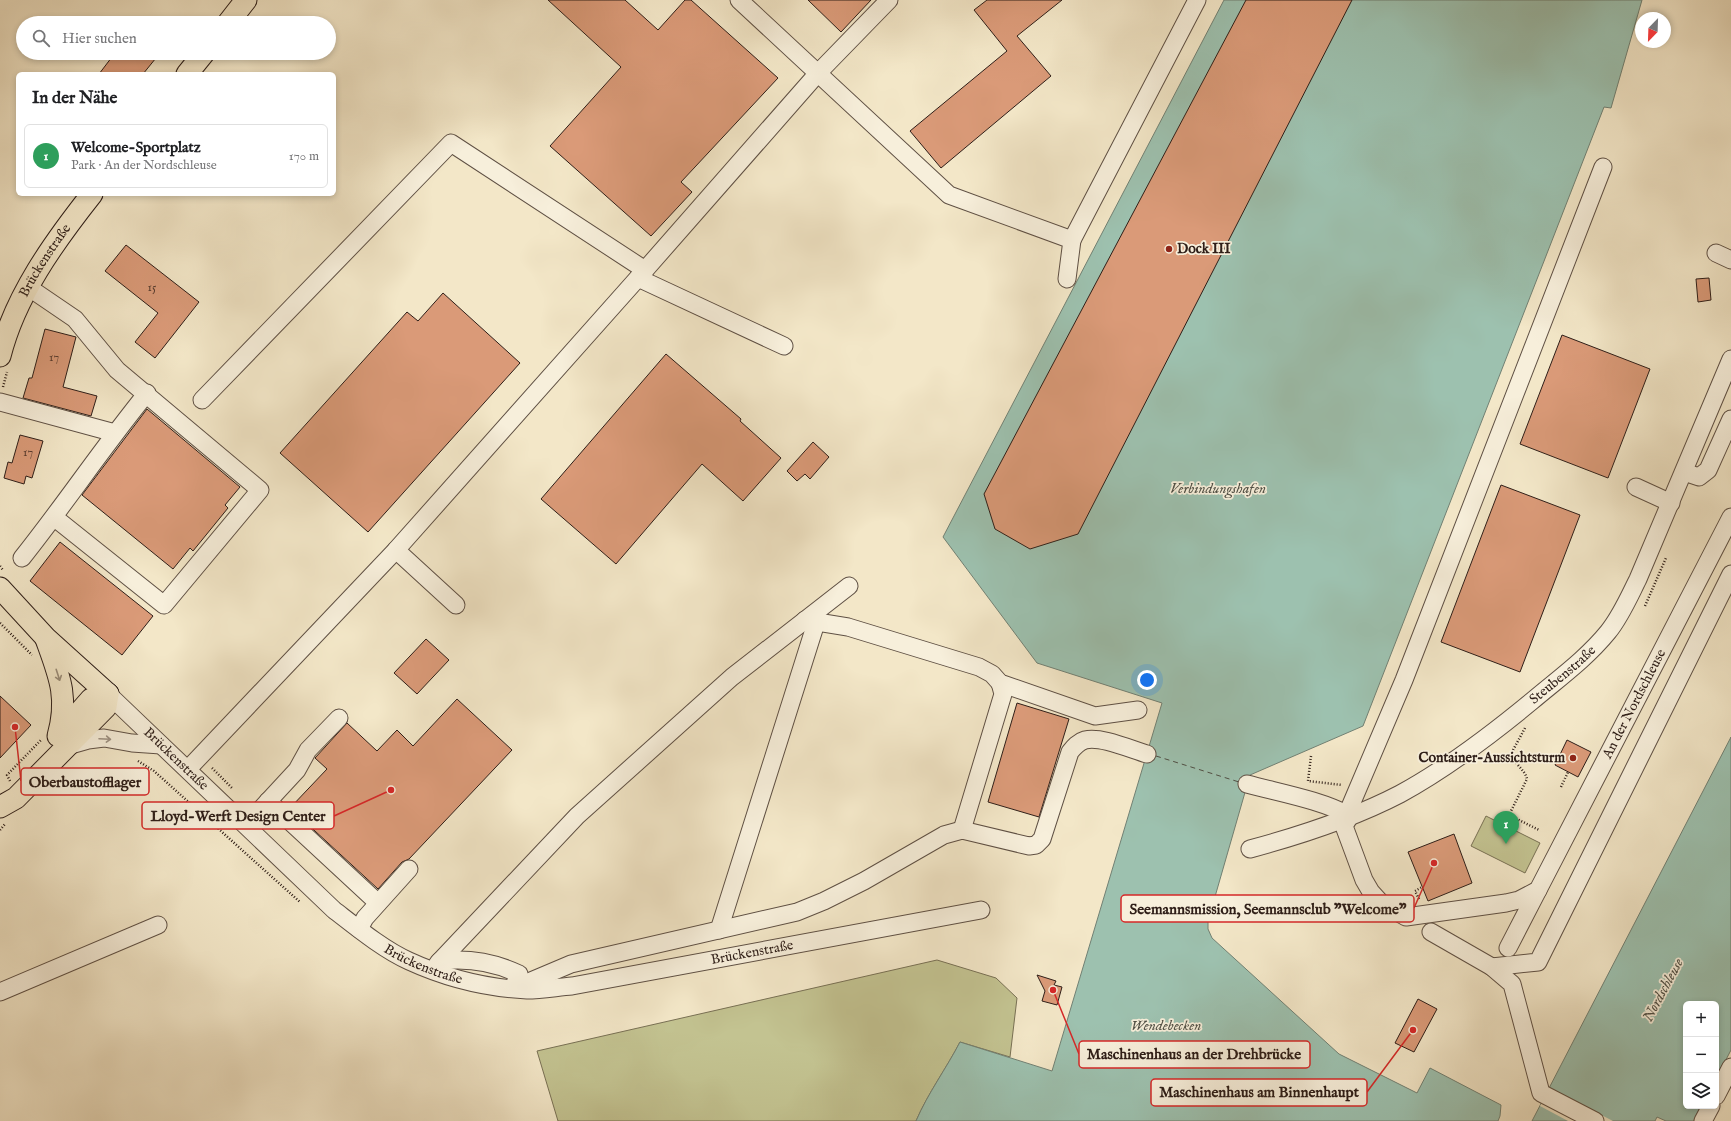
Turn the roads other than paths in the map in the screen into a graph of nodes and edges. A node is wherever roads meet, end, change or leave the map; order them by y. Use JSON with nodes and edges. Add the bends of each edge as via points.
{"nodes":[{"id":1,"x":246,"y":0,"type":"edge"},
{"id":2,"x":739,"y":0,"type":"edge"},
{"id":3,"x":889,"y":0,"type":"edge"},
{"id":4,"x":1197,"y":0,"type":"edge"},
{"id":5,"x":233,"y":16,"type":"edge"},
{"id":6,"x":198,"y":60,"type":"edge"},
{"id":7,"x":189,"y":72,"type":"edge"},
{"id":8,"x":818,"y":74,"type":"junction"},
{"id":9,"x":1603,"y":167,"type":"dead end"},
{"id":10,"x":90,"y":196,"type":"edge"},
{"id":11,"x":1072,"y":240,"type":"junction"},
{"id":12,"x":1716,"y":253,"type":"dead end"},
{"id":13,"x":1731,"y":260,"type":"edge"},
{"id":14,"x":642,"y":274,"type":"junction"},
{"id":15,"x":1067,"y":279,"type":"dead end"},
{"id":16,"x":28,"y":288,"type":"junction"},
{"id":17,"x":784,"y":346,"type":"dead end"},
{"id":18,"x":0,"y":356,"type":"edge"},
{"id":19,"x":1731,"y":358,"type":"edge"},
{"id":20,"x":147,"y":393,"type":"junction"},
{"id":21,"x":202,"y":400,"type":"dead end"},
{"id":22,"x":0,"y":402,"type":"edge"},
{"id":23,"x":1731,"y":419,"type":"edge"},
{"id":24,"x":115,"y":433,"type":"junction"},
{"id":25,"x":1684,"y":472,"type":"junction"},
{"id":26,"x":1636,"y":487,"type":"dead end"},
{"id":27,"x":1671,"y":503,"type":"junction"},
{"id":28,"x":1731,"y":517,"type":"edge"},
{"id":29,"x":55,"y":518,"type":"junction"},
{"id":30,"x":396,"y":550,"type":"junction"},
{"id":31,"x":22,"y":558,"type":"dead end"},
{"id":32,"x":1731,"y":574,"type":"edge"},
{"id":33,"x":849,"y":586,"type":"dead end"},
{"id":34,"x":0,"y":588,"type":"edge"},
{"id":35,"x":456,"y":605,"type":"dead end"},
{"id":36,"x":811,"y":621,"type":"junction"},
{"id":37,"x":46,"y":638,"type":"junction"},
{"id":38,"x":1000,"y":683,"type":"junction"},
{"id":39,"x":108,"y":694,"type":"junction"},
{"id":40,"x":1138,"y":710,"type":"dead end"},
{"id":41,"x":339,"y":718,"type":"dead end"},
{"id":42,"x":56,"y":739,"type":"junction"},
{"id":43,"x":161,"y":744,"type":"junction"},
{"id":44,"x":1147,"y":754,"type":"dead end"},
{"id":45,"x":188,"y":769,"type":"junction"},
{"id":46,"x":1247,"y":784,"type":"dead end"},
{"id":47,"x":268,"y":801,"type":"junction"},
{"id":48,"x":0,"y":803,"type":"edge"},
{"id":49,"x":0,"y":807,"type":"edge"},
{"id":50,"x":1350,"y":816,"type":"junction"},
{"id":51,"x":246,"y":824,"type":"junction"},
{"id":52,"x":962,"y":830,"type":"junction"},
{"id":53,"x":1250,"y":849,"type":"dead end"},
{"id":54,"x":409,"y":869,"type":"dead end"},
{"id":55,"x":1538,"y":890,"type":"junction"},
{"id":56,"x":378,"y":904,"type":"junction"},
{"id":57,"x":981,"y":910,"type":"dead end"},
{"id":58,"x":158,"y":925,"type":"dead end"},
{"id":59,"x":359,"y":929,"type":"junction"},
{"id":60,"x":719,"y":930,"type":"junction"},
{"id":61,"x":1431,"y":932,"type":"dead end"},
{"id":62,"x":1508,"y":948,"type":"dead end"},
{"id":63,"x":436,"y":966,"type":"junction"},
{"id":64,"x":1492,"y":967,"type":"junction"},
{"id":65,"x":513,"y":988,"type":"junction"},
{"id":66,"x":0,"y":992,"type":"edge"},
{"id":67,"x":1731,"y":1067,"type":"edge"},
{"id":68,"x":1719,"y":1090,"type":"edge"},
{"id":69,"x":1709,"y":1109,"type":"edge"},
{"id":70,"x":1595,"y":1121,"type":"edge"},
{"id":71,"x":1703,"y":1121,"type":"edge"}],
"edges":[{"from":1,"to":5,"type":"main road"},
{"from":2,"to":8,"type":"street"},
{"from":3,"to":8,"type":"street"},
{"from":4,"to":11,"type":"street"},
{"from":6,"to":7,"type":"main road"},
{"from":8,"to":11,"type":"street","via":[[949,195]]},
{"from":8,"to":14,"type":"street"},
{"from":9,"to":50,"type":"street","via":[[1404,680],[1350,807]]},
{"from":10,"to":16,"type":"main road","name":"Brückenstraße","via":[[69,223]]},
{"from":11,"to":15,"type":"street"},
{"from":12,"to":13,"type":"street"},
{"from":14,"to":17,"type":"street"},
{"from":14,"to":21,"type":"street","via":[[451,143]]},
{"from":14,"to":30,"type":"street"},
{"from":16,"to":18,"type":"main road","name":"Brückenstraße","via":[[12,318]]},
{"from":16,"to":20,"type":"street","via":[[76,319],[117,370]]},
{"from":19,"to":25,"type":"street","name":"Steubenstraße"},
{"from":20,"to":24,"type":"street"},
{"from":20,"to":29,"type":"street","via":[[260,490],[164,605]]},
{"from":22,"to":24,"type":"street"},
{"from":23,"to":25,"type":"street","via":[[1708,470],[1699,476]]},
{"from":24,"to":29,"type":"street"},
{"from":25,"to":27,"type":"street","name":"Steubenstraße"},
{"from":26,"to":27,"type":"street"},
{"from":27,"to":50,"type":"street","name":"Steubenstraße","via":[[1625,606],[1609,631],[1586,656],[1523,709],[1462,755],[1401,793]]},
{"from":28,"to":55,"type":"street","name":"An der Nordschleuse"},
{"from":29,"to":31,"type":"street"},
{"from":30,"to":35,"type":"street"},
{"from":30,"to":45,"type":"street"},
{"from":32,"to":64,"type":"street","via":[[1538,962]]},
{"from":33,"to":36,"type":"street"},
{"from":34,"to":37,"type":"main road","name":"Brückenstraße"},
{"from":36,"to":38,"type":"street","via":[[848,627],[979,667],[992,674]]},
{"from":36,"to":60,"type":"street"},
{"from":36,"to":63,"type":"street","via":[[732,677],[577,816]]},
{"from":37,"to":39,"type":"main road","name":"Brückenstraße"},
{"from":37,"to":42,"type":"main road","one_way":true,"via":[[64,698],[62,723]]},
{"from":38,"to":40,"type":"street","via":[[1095,716]]},
{"from":38,"to":52,"type":"street","via":[[1003,694]]},
{"from":39,"to":42,"type":"main road","via":[[106,707]]},
{"from":39,"to":43,"type":"street","name":"Brückenstraße"},
{"from":41,"to":47,"type":"street","via":[[308,750],[297,770]]},
{"from":42,"to":43,"type":"street","one_way":true,"via":[[104,738],[132,743]]},
{"from":42,"to":48,"type":"main road","via":[[12,784]]},
{"from":42,"to":49,"type":"main road","via":[[16,798]]},
{"from":43,"to":45,"type":"street","name":"Brückenstraße"},
{"from":44,"to":52,"type":"street","via":[[1096,740],[1084,740],[1076,744],[1070,752],[1042,839],[1036,845],[1030,846]]},
{"from":45,"to":51,"type":"street","name":"Brückenstraße"},
{"from":46,"to":50,"type":"street","via":[[1323,805]]},
{"from":47,"to":51,"type":"street"},
{"from":47,"to":56,"type":"street"},
{"from":50,"to":53,"type":"street","name":"Steubenstraße","via":[[1304,834]]},
{"from":50,"to":55,"type":"street","via":[[1344,826],[1364,880],[1381,903],[1406,917],[1506,903],[1519,900]]},
{"from":51,"to":59,"type":"street","name":"Brückenstraße","via":[[334,910]]},
{"from":52,"to":60,"type":"street","via":[[944,835],[824,902],[797,912]]},
{"from":54,"to":56,"type":"street"},
{"from":55,"to":62,"type":"street","name":"An der Nordschleuse"},
{"from":56,"to":59,"type":"street"},
{"from":57,"to":65,"type":"street","name":"Brückenstraße","via":[[572,986],[527,990]]},
{"from":58,"to":66,"type":"street"},
{"from":59,"to":63,"type":"street","name":"Brückenstraße","via":[[408,961]]},
{"from":60,"to":65,"type":"street","via":[[571,964]]},
{"from":61,"to":64,"type":"street"},
{"from":63,"to":65,"type":"street","name":"Brückenstraße","via":[[486,986]]},
{"from":64,"to":70,"type":"street","via":[[1512,984],[1541,1093]]},
{"from":67,"to":68,"type":"street"},
{"from":69,"to":71,"type":"street"}]}
